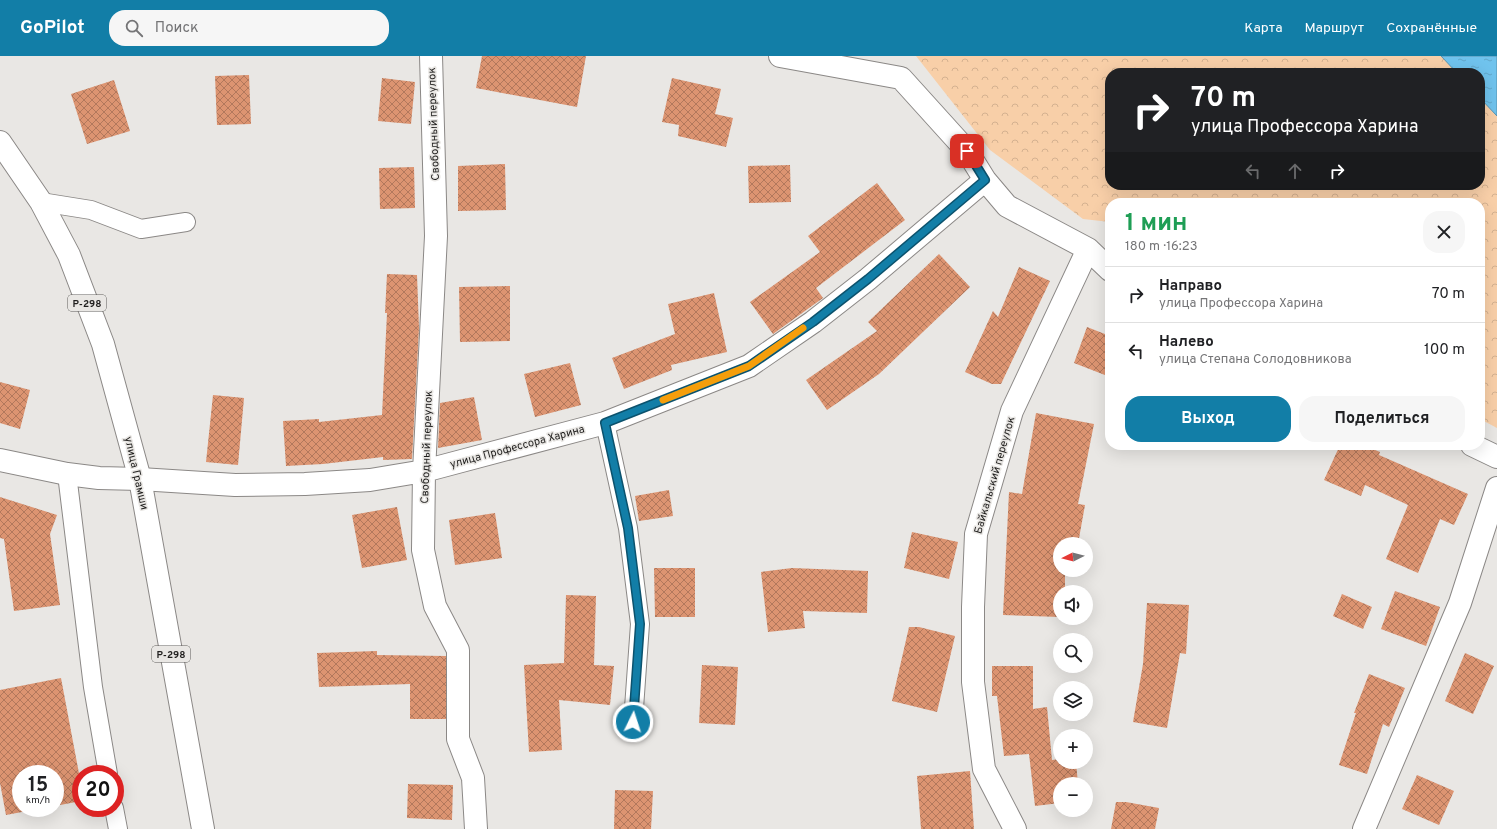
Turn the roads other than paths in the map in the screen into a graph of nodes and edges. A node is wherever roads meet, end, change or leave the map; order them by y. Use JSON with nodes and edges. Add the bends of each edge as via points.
{"nodes":[{"id":1,"x":431,"y":56,"type":"edge"},
{"id":2,"x":780,"y":56,"type":"edge"},
{"id":3,"x":0,"y":142,"type":"edge"},
{"id":4,"x":985,"y":180,"type":"junction"},
{"id":5,"x":41,"y":202,"type":"junction"},
{"id":6,"x":186,"y":222,"type":"dead end"},
{"id":7,"x":1088,"y":249,"type":"junction"},
{"id":8,"x":1105,"y":265,"type":"edge"},
{"id":9,"x":605,"y":423,"type":"junction"},
{"id":10,"x":1482,"y":450,"type":"edge"},
{"id":11,"x":1497,"y":457,"type":"edge"},
{"id":12,"x":0,"y":460,"type":"edge"},
{"id":13,"x":424,"y":471,"type":"junction"},
{"id":14,"x":67,"y":474,"type":"junction"},
{"id":15,"x":140,"y":479,"type":"junction"},
{"id":16,"x":1497,"y":488,"type":"edge"},
{"id":17,"x":633,"y":722,"type":"dead end"},
{"id":18,"x":106,"y":765,"type":"edge"},
{"id":19,"x":116,"y":817,"type":"edge"},
{"id":20,"x":118,"y":829,"type":"edge"},
{"id":21,"x":202,"y":829,"type":"edge"},
{"id":22,"x":476,"y":829,"type":"edge"},
{"id":23,"x":1015,"y":829,"type":"edge"},
{"id":24,"x":1364,"y":829,"type":"edge"}],
"edges":[{"from":1,"to":13,"type":"main road","name":"Свободный переулок","via":[[436,236]]},
{"from":2,"to":4,"type":"main road","via":[[901,78],[967,151]]},
{"from":3,"to":5,"type":"main road","name":"улица Грамши","number":"Р-298"},
{"from":4,"to":7,"type":"main road","via":[[1007,206]]},
{"from":4,"to":9,"type":"main road","name":"улица Профессора Харина","via":[[868,279],[813,322],[749,366]]},
{"from":5,"to":6,"type":"lane","via":[[91,210],[141,229]]},
{"from":5,"to":15,"type":"main road","name":"улица Грамши","number":"Р-298","via":[[69,255],[103,344]]},
{"from":7,"to":8,"type":"main road"},
{"from":7,"to":23,"type":"main road","name":"Байкальский переулок","via":[[1012,411],[976,534],[973,682],[984,769]]},
{"from":9,"to":13,"type":"main road","name":"улица Профессора Харина"},
{"from":9,"to":17,"type":"lane","via":[[628,528],[640,624]]},
{"from":10,"to":11,"type":"main road"},
{"from":12,"to":14,"type":"main road","name":"улица Профессора Харина"},
{"from":13,"to":15,"type":"main road","name":"улица Профессора Харина","via":[[370,480],[305,484],[235,485]]},
{"from":13,"to":22,"type":"main road","name":"Свободный переулок","via":[[424,550],[435,606],[458,650],[458,739],[473,778]]},
{"from":14,"to":15,"type":"main road","name":"улица Профессора Харина"},
{"from":14,"to":18,"type":"lane","via":[[93,687]]},
{"from":15,"to":21,"type":"main road","name":"улица Грамши","number":"Р-298"},
{"from":16,"to":24,"type":"main road","via":[[1460,603]]},
{"from":19,"to":20,"type":"lane"}]}
